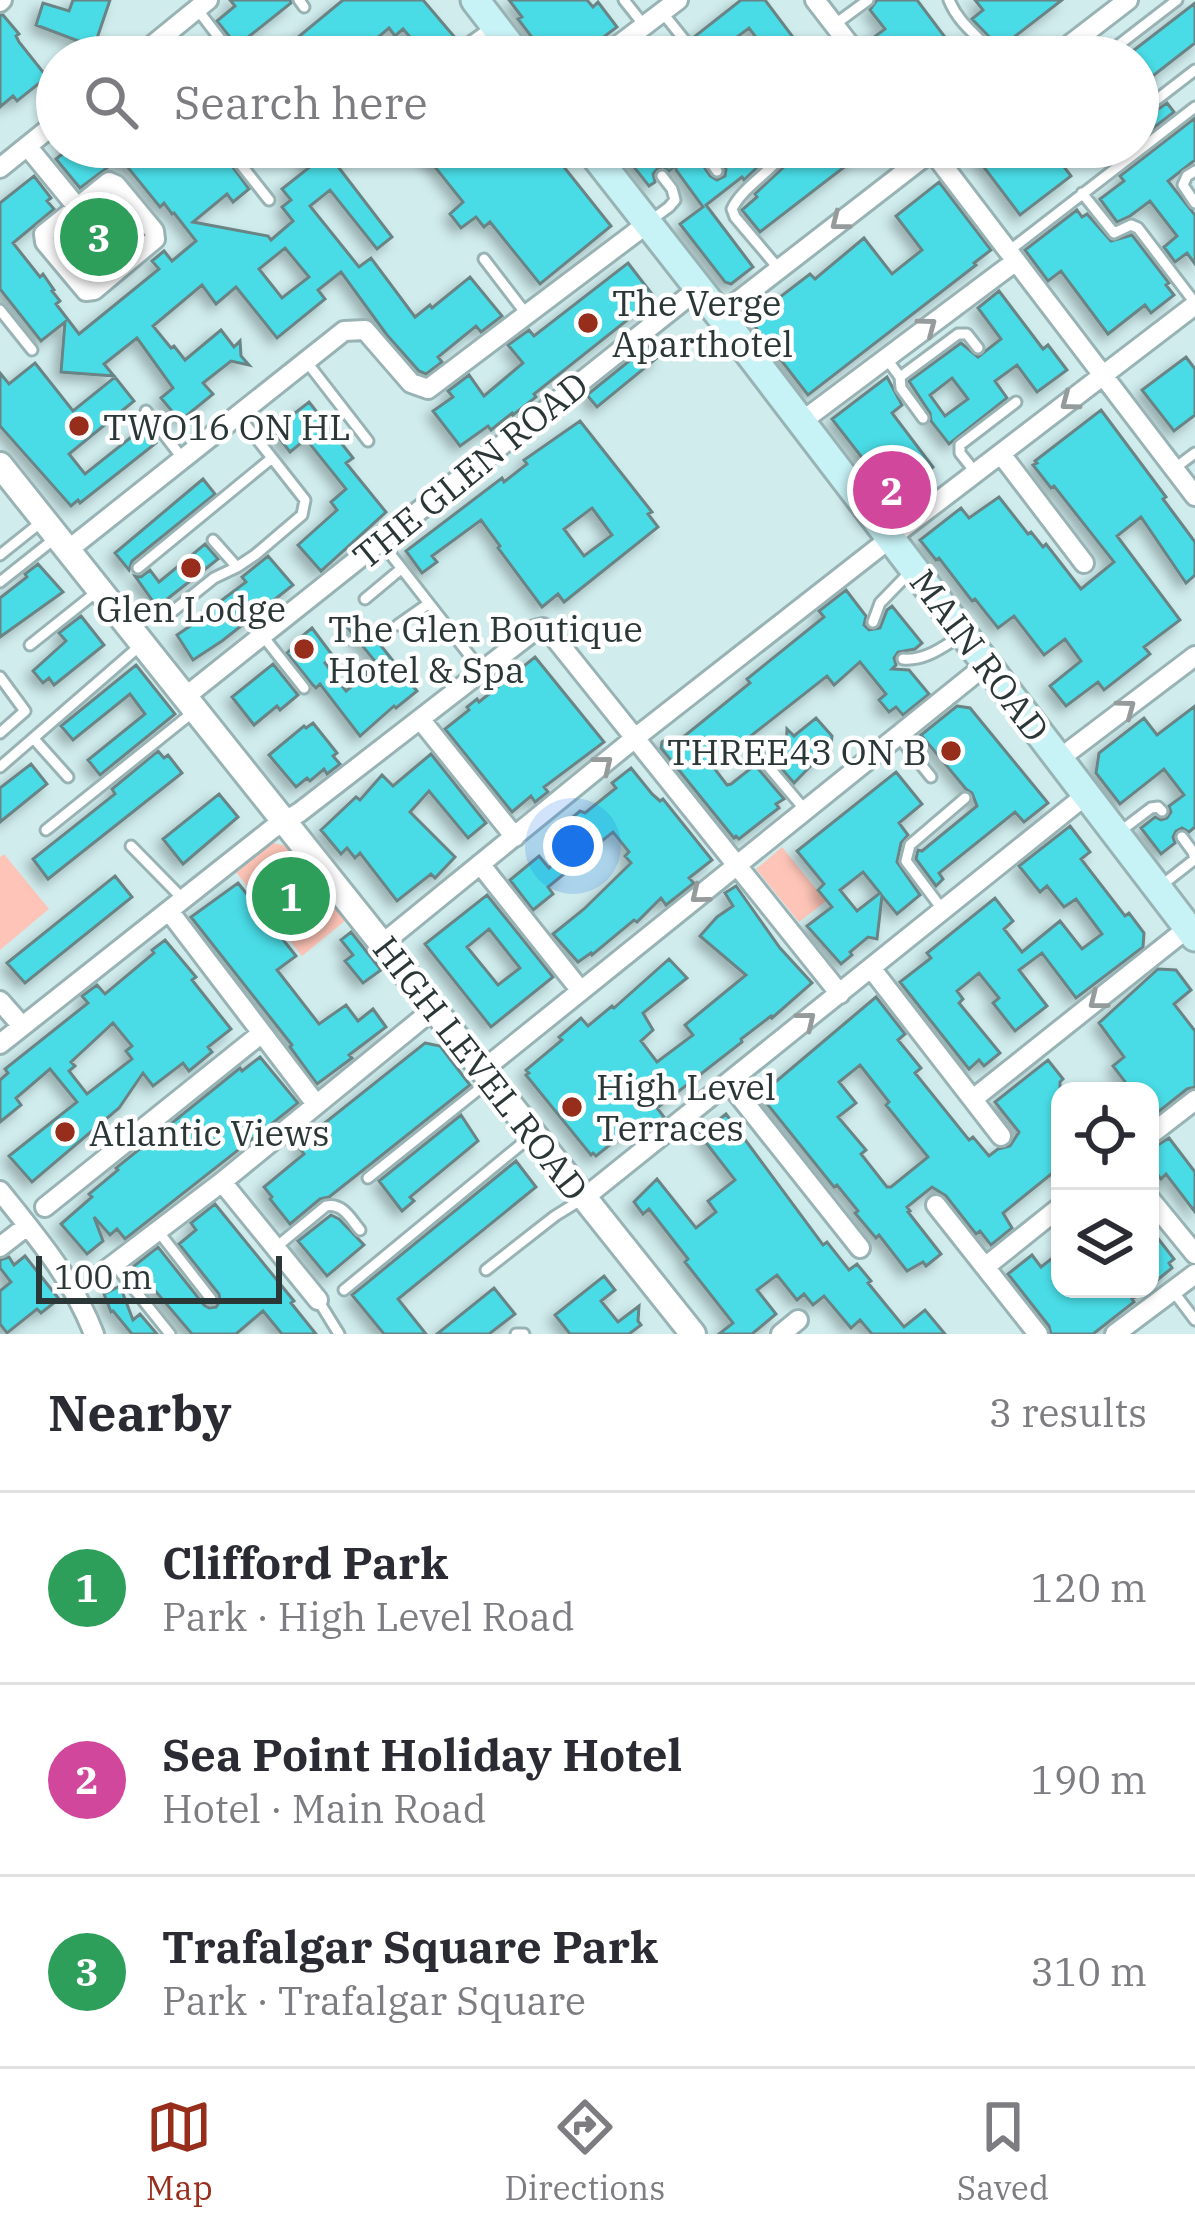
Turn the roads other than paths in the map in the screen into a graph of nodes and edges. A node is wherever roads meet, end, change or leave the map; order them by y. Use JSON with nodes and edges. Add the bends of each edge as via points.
{"nodes":[{"id":1,"x":475,"y":0,"type":"edge"},
{"id":2,"x":624,"y":0,"type":"edge"},
{"id":3,"x":815,"y":0,"type":"edge"},
{"id":4,"x":949,"y":0,"type":"edge"},
{"id":5,"x":1128,"y":0,"type":"edge"},
{"id":6,"x":1177,"y":0,"type":"edge"},
{"id":7,"x":865,"y":1,"type":"edge"},
{"id":8,"x":194,"y":6,"type":"edge"},
{"id":9,"x":670,"y":6,"type":"edge"},
{"id":10,"x":495,"y":25,"type":"junction"},
{"id":11,"x":644,"y":25,"type":"junction"},
{"id":12,"x":834,"y":26,"type":"junction"},
{"id":13,"x":165,"y":36,"type":"edge"},
{"id":14,"x":218,"y":36,"type":"edge"},
{"id":15,"x":479,"y":36,"type":"edge"},
{"id":16,"x":503,"y":36,"type":"edge"},
{"id":17,"x":638,"y":36,"type":"edge"},
{"id":18,"x":686,"y":36,"type":"edge"},
{"id":19,"x":842,"y":36,"type":"edge"},
{"id":20,"x":977,"y":36,"type":"edge"},
{"id":21,"x":1081,"y":36,"type":"edge"},
{"id":22,"x":1130,"y":36,"type":"edge"},
{"id":23,"x":1195,"y":70,"type":"edge"},
{"id":24,"x":1159,"y":98,"type":"edge"},
{"id":25,"x":1195,"y":107,"type":"edge"},
{"id":26,"x":1159,"y":135,"type":"edge"},
{"id":27,"x":36,"y":139,"type":"edge"},
{"id":28,"x":27,"y":146,"type":"junction"},
{"id":29,"x":36,"y":157,"type":"edge"},
{"id":30,"x":0,"y":168,"type":"edge"},
{"id":31,"x":45,"y":168,"type":"edge"},
{"id":32,"x":244,"y":168,"type":"edge"},
{"id":33,"x":605,"y":168,"type":"edge"},
{"id":34,"x":715,"y":168,"type":"edge"},
{"id":35,"x":771,"y":168,"type":"edge"},
{"id":36,"x":907,"y":168,"type":"edge"},
{"id":37,"x":947,"y":168,"type":"edge"},
{"id":38,"x":1116,"y":168,"type":"edge"},
{"id":39,"x":1195,"y":170,"type":"edge"},
{"id":40,"x":717,"y":171,"type":"dead end"},
{"id":41,"x":662,"y":176,"type":"dead end"},
{"id":42,"x":1082,"y":194,"type":"junction"},
{"id":43,"x":269,"y":200,"type":"dead end"},
{"id":44,"x":1195,"y":203,"type":"edge"},
{"id":45,"x":77,"y":207,"type":"junction"},
{"id":46,"x":648,"y":223,"type":"junction"},
{"id":47,"x":1012,"y":256,"type":"junction"},
{"id":48,"x":484,"y":259,"type":"dead end"},
{"id":49,"x":779,"y":269,"type":"junction"},
{"id":50,"x":699,"y":288,"type":"junction"},
{"id":51,"x":1195,"y":304,"type":"edge"},
{"id":52,"x":527,"y":315,"type":"junction"},
{"id":53,"x":720,"y":315,"type":"junction"},
{"id":54,"x":2,"y":318,"type":"edge"},
{"id":55,"x":978,"y":348,"type":"dead end"},
{"id":56,"x":32,"y":350,"type":"dead end"},
{"id":57,"x":886,"y":358,"type":"junction"},
{"id":58,"x":306,"y":361,"type":"junction"},
{"id":59,"x":900,"y":376,"type":"junction"},
{"id":60,"x":1104,"y":376,"type":"junction"},
{"id":61,"x":1016,"y":402,"type":"dead end"},
{"id":62,"x":146,"y":412,"type":"dead end"},
{"id":63,"x":238,"y":415,"type":"junction"},
{"id":64,"x":923,"y":418,"type":"dead end"},
{"id":65,"x":802,"y":422,"type":"junction"},
{"id":66,"x":368,"y":441,"type":"dead end"},
{"id":67,"x":1195,"y":453,"type":"edge"},
{"id":68,"x":1001,"y":454,"type":"junction"},
{"id":69,"x":272,"y":458,"type":"junction"},
{"id":70,"x":183,"y":459,"type":"junction"},
{"id":71,"x":1174,"y":469,"type":"junction"},
{"id":72,"x":976,"y":473,"type":"junction"},
{"id":73,"x":4,"y":478,"type":"edge"},
{"id":74,"x":1195,"y":496,"type":"edge"},
{"id":75,"x":56,"y":536,"type":"junction"},
{"id":76,"x":890,"y":538,"type":"junction"},
{"id":77,"x":213,"y":540,"type":"dead end"},
{"id":78,"x":381,"y":542,"type":"junction"},
{"id":79,"x":0,"y":555,"type":"edge"},
{"id":80,"x":1084,"y":563,"type":"dead end"},
{"id":81,"x":237,"y":567,"type":"junction"},
{"id":82,"x":138,"y":568,"type":"dead end"},
{"id":83,"x":914,"y":568,"type":"junction"},
{"id":84,"x":401,"y":569,"type":"junction"},
{"id":85,"x":0,"y":582,"type":"edge"},
{"id":86,"x":99,"y":590,"type":"junction"},
{"id":87,"x":364,"y":599,"type":"dead end"},
{"id":88,"x":428,"y":604,"type":"junction"},
{"id":89,"x":163,"y":619,"type":"dead end"},
{"id":90,"x":873,"y":622,"type":"dead end"},
{"id":91,"x":398,"y":625,"type":"dead end"},
{"id":92,"x":964,"y":634,"type":"junction"},
{"id":93,"x":262,"y":635,"type":"junction"},
{"id":94,"x":142,"y":644,"type":"junction"},
{"id":95,"x":30,"y":645,"type":"dead end"},
{"id":96,"x":1195,"y":656,"type":"edge"},
{"id":97,"x":903,"y":659,"type":"dead end"},
{"id":98,"x":987,"y":664,"type":"junction"},
{"id":99,"x":482,"y":671,"type":"junction"},
{"id":100,"x":0,"y":677,"type":"edge"},
{"id":101,"x":304,"y":688,"type":"dead end"},
{"id":102,"x":190,"y":703,"type":"junction"},
{"id":103,"x":420,"y":719,"type":"junction"},
{"id":104,"x":0,"y":733,"type":"edge"},
{"id":105,"x":898,"y":736,"type":"junction"},
{"id":106,"x":635,"y":738,"type":"junction"},
{"id":107,"x":34,"y":739,"type":"junction"},
{"id":108,"x":756,"y":752,"type":"dead end"},
{"id":109,"x":1059,"y":759,"type":"junction"},
{"id":110,"x":0,"y":767,"type":"edge"},
{"id":111,"x":68,"y":777,"type":"dead end"},
{"id":112,"x":931,"y":777,"type":"dead end"},
{"id":113,"x":1086,"y":795,"type":"junction"},
{"id":114,"x":965,"y":798,"type":"dead end"},
{"id":115,"x":1162,"y":811,"type":"dead end"},
{"id":116,"x":806,"y":812,"type":"junction"},
{"id":117,"x":286,"y":821,"type":"junction"},
{"id":118,"x":46,"y":830,"type":"dead end"},
{"id":119,"x":1116,"y":834,"type":"junction"},
{"id":120,"x":515,"y":836,"type":"junction"},
{"id":121,"x":1182,"y":837,"type":"dead end"},
{"id":122,"x":131,"y":846,"type":"dead end"},
{"id":123,"x":480,"y":864,"type":"junction"},
{"id":124,"x":736,"y":865,"type":"junction"},
{"id":125,"x":1158,"y":888,"type":"junction"},
{"id":126,"x":176,"y":905,"type":"junction"},
{"id":127,"x":942,"y":909,"type":"junction"},
{"id":128,"x":1192,"y":932,"type":"edge"},
{"id":129,"x":382,"y":944,"type":"junction"},
{"id":130,"x":871,"y":968,"type":"junction"},
{"id":131,"x":581,"y":991,"type":"junction"},
{"id":132,"x":840,"y":994,"type":"junction"},
{"id":133,"x":0,"y":1001,"type":"edge"},
{"id":134,"x":435,"y":1008,"type":"junction"},
{"id":135,"x":22,"y":1026,"type":"junction"},
{"id":136,"x":262,"y":1033,"type":"junction"},
{"id":137,"x":0,"y":1044,"type":"edge"},
{"id":138,"x":488,"y":1074,"type":"junction"},
{"id":139,"x":729,"y":1083,"type":"junction"},
{"id":140,"x":973,"y":1099,"type":"junction"},
{"id":141,"x":316,"y":1104,"type":"junction"},
{"id":142,"x":1192,"y":1109,"type":"edge"},
{"id":143,"x":1159,"y":1130,"type":"edge"},
{"id":144,"x":534,"y":1133,"type":"junction"},
{"id":145,"x":1001,"y":1136,"type":"dead end"},
{"id":146,"x":368,"y":1178,"type":"dead end"},
{"id":147,"x":222,"y":1183,"type":"junction"},
{"id":148,"x":0,"y":1191,"type":"edge"},
{"id":149,"x":584,"y":1198,"type":"junction"},
{"id":150,"x":936,"y":1205,"type":"dead end"},
{"id":151,"x":45,"y":1207,"type":"dead end"},
{"id":152,"x":1159,"y":1210,"type":"edge"},
{"id":153,"x":1051,"y":1214,"type":"edge"},
{"id":154,"x":28,"y":1226,"type":"junction"},
{"id":155,"x":360,"y":1230,"type":"dead end"},
{"id":156,"x":158,"y":1231,"type":"junction"},
{"id":157,"x":0,"y":1247,"type":"edge"},
{"id":158,"x":275,"y":1248,"type":"junction"},
{"id":159,"x":860,"y":1249,"type":"dead end"},
{"id":160,"x":1195,"y":1254,"type":"edge"},
{"id":161,"x":985,"y":1267,"type":"junction"},
{"id":162,"x":108,"y":1269,"type":"joint"},
{"id":163,"x":486,"y":1270,"type":"dead end"},
{"id":164,"x":1195,"y":1274,"type":"edge"},
{"id":165,"x":344,"y":1290,"type":"dead end"},
{"id":166,"x":1173,"y":1291,"type":"junction"},
{"id":167,"x":211,"y":1299,"type":"dead end"},
{"id":168,"x":318,"y":1300,"type":"joint"},
{"id":169,"x":798,"y":1320,"type":"dead end"},
{"id":170,"x":1195,"y":1320,"type":"edge"},
{"id":171,"x":94,"y":1334,"type":"edge"},
{"id":172,"x":170,"y":1334,"type":"edge"},
{"id":173,"x":339,"y":1334,"type":"edge"},
{"id":174,"x":693,"y":1334,"type":"edge"},
{"id":175,"x":781,"y":1334,"type":"edge"},
{"id":176,"x":1038,"y":1334,"type":"edge"},
{"id":177,"x":1115,"y":1334,"type":"edge"}],
"edges":[{"from":1,"to":10,"type":"main road"},
{"from":2,"to":11,"type":"lane"},
{"from":3,"to":12,"type":"street"},
{"from":4,"to":20,"type":"lane"},
{"from":5,"to":21,"type":"street"},
{"from":6,"to":22,"type":"lane"},
{"from":7,"to":12,"type":"lane"},
{"from":8,"to":13,"type":"street"},
{"from":8,"to":14,"type":"lane"},
{"from":9,"to":11,"type":"street"},
{"from":9,"to":18,"type":"lane"},
{"from":10,"to":15,"type":"lane"},
{"from":10,"to":16,"type":"main road"},
{"from":11,"to":17,"type":"street"},
{"from":12,"to":19,"type":"street"},
{"from":23,"to":24,"type":"lane"},
{"from":25,"to":26,"type":"lane"},
{"from":27,"to":28,"type":"street"},
{"from":28,"to":29,"type":"street"},
{"from":28,"to":30,"type":"street"},
{"from":31,"to":45,"type":"street"},
{"from":32,"to":43,"type":"lane"},
{"from":33,"to":46,"type":"main road","name":"MAIN ROAD"},
{"from":34,"to":40,"type":"lane"},
{"from":35,"to":49,"type":"lane","via":[[732,209]]},
{"from":36,"to":49,"type":"street","one_way":true},
{"from":37,"to":47,"type":"street"},
{"from":38,"to":42,"type":"lane"},
{"from":39,"to":44,"type":"lane","via":[[1183,185]]},
{"from":41,"to":46,"type":"lane","via":[[675,200]]},
{"from":42,"to":47,"type":"lane"},
{"from":42,"to":51,"type":"lane","via":[[1114,232],[1138,228]]},
{"from":45,"to":45,"type":"street","via":[[44,238],[90,291],[155,235],[113,182]]},
{"from":46,"to":50,"type":"main road","name":"MAIN ROAD"},
{"from":46,"to":52,"type":"street"},
{"from":57,"to":47,"type":"street","one_way":true},
{"from":47,"to":60,"type":"street"},
{"from":48,"to":52,"type":"lane"},
{"from":49,"to":53,"type":"street"},
{"from":50,"to":53,"type":"main road","name":"MAIN ROAD"},
{"from":50,"to":78,"type":"street","name":"THE GLEN ROAD"},
{"from":51,"to":60,"type":"street"},
{"from":52,"to":58,"type":"street","via":[[428,389],[411,383],[365,330],[344,332]]},
{"from":53,"to":65,"type":"main road","name":"MAIN ROAD"},
{"from":54,"to":56,"type":"lane"},
{"from":55,"to":59,"type":"lane","via":[[958,334]]},
{"from":57,"to":59,"type":"lane"},
{"from":57,"to":65,"type":"street"},
{"from":58,"to":63,"type":"street"},
{"from":58,"to":66,"type":"lane"},
{"from":59,"to":64,"type":"lane"},
{"from":60,"to":68,"type":"street","one_way":true},
{"from":60,"to":71,"type":"street"},
{"from":61,"to":72,"type":"lane","via":[[960,445]]},
{"from":62,"to":70,"type":"lane"},
{"from":63,"to":69,"type":"lane"},
{"from":63,"to":70,"type":"street"},
{"from":65,"to":76,"type":"main road","name":"MAIN ROAD"},
{"from":67,"to":71,"type":"lane"},
{"from":68,"to":72,"type":"street"},
{"from":68,"to":80,"type":"street"},
{"from":69,"to":81,"type":"lane","via":[[305,510]]},
{"from":69,"to":82,"type":"lane"},
{"from":70,"to":75,"type":"street"},
{"from":71,"to":74,"type":"street"},
{"from":72,"to":76,"type":"street"},
{"from":73,"to":75,"type":"street","name":"HIGH LEVEL ROAD"},
{"from":75,"to":79,"type":"lane"},
{"from":75,"to":85,"type":"lane"},
{"from":75,"to":86,"type":"street","name":"HIGH LEVEL ROAD"},
{"from":76,"to":83,"type":"main road","name":"MAIN ROAD"},
{"from":76,"to":106,"type":"street"},
{"from":77,"to":81,"type":"lane"},
{"from":78,"to":84,"type":"lane"},
{"from":78,"to":93,"type":"street","name":"THE GLEN ROAD"},
{"from":81,"to":89,"type":"lane"},
{"from":83,"to":90,"type":"lane"},
{"from":83,"to":92,"type":"main road","name":"MAIN ROAD"},
{"from":84,"to":87,"type":"lane"},
{"from":84,"to":88,"type":"lane"},
{"from":86,"to":94,"type":"street","name":"HIGH LEVEL ROAD"},
{"from":86,"to":95,"type":"lane"},
{"from":88,"to":91,"type":"lane"},
{"from":88,"to":99,"type":"lane"},
{"from":92,"to":97,"type":"lane","via":[[930,655]]},
{"from":92,"to":98,"type":"main road","name":"MAIN ROAD"},
{"from":93,"to":101,"type":"lane"},
{"from":93,"to":102,"type":"street","name":"THE GLEN ROAD"},
{"from":94,"to":102,"type":"street","name":"HIGH LEVEL ROAD"},
{"from":94,"to":107,"type":"lane"},
{"from":109,"to":96,"type":"street","one_way":true},
{"from":98,"to":105,"type":"street"},
{"from":98,"to":109,"type":"main road","name":"MAIN ROAD"},
{"from":99,"to":103,"type":"street"},
{"from":99,"to":106,"type":"street","via":[[543,628]]},
{"from":100,"to":104,"type":"lane","via":[[25,711]]},
{"from":102,"to":117,"type":"street","name":"HIGH LEVEL ROAD"},
{"from":102,"to":118,"type":"lane"},
{"from":103,"to":117,"type":"street"},
{"from":103,"to":120,"type":"street"},
{"from":105,"to":112,"type":"lane"},
{"from":105,"to":116,"type":"street"},
{"from":120,"to":106,"type":"street","one_way":true},
{"from":106,"to":124,"type":"street"},
{"from":107,"to":110,"type":"lane"},
{"from":107,"to":111,"type":"lane"},
{"from":108,"to":116,"type":"lane"},
{"from":109,"to":113,"type":"main road","name":"MAIN ROAD"},
{"from":113,"to":119,"type":"main road","name":"MAIN ROAD"},
{"from":113,"to":127,"type":"street"},
{"from":114,"to":127,"type":"lane","via":[[906,854]]},
{"from":115,"to":119,"type":"lane","via":[[1150,808]]},
{"from":116,"to":124,"type":"street"},
{"from":117,"to":126,"type":"street"},
{"from":117,"to":129,"type":"street","name":"HIGH LEVEL ROAD"},
{"from":119,"to":125,"type":"main road","name":"MAIN ROAD"},
{"from":120,"to":123,"type":"street"},
{"from":121,"to":125,"type":"lane","via":[[1195,859]]},
{"from":122,"to":126,"type":"lane"},
{"from":123,"to":129,"type":"street"},
{"from":123,"to":131,"type":"street"},
{"from":124,"to":131,"type":"street","one_way":true},
{"from":124,"to":132,"type":"street"},
{"from":125,"to":128,"type":"main road","name":"MAIN ROAD"},
{"from":126,"to":135,"type":"street"},
{"from":126,"to":136,"type":"street"},
{"from":127,"to":130,"type":"street"},
{"from":128,"to":140,"type":"street","one_way":true},
{"from":129,"to":134,"type":"street","name":"HIGH LEVEL ROAD"},
{"from":130,"to":132,"type":"street"},
{"from":130,"to":140,"type":"street"},
{"from":131,"to":138,"type":"street"},
{"from":139,"to":132,"type":"street","one_way":true},
{"from":133,"to":135,"type":"street"},
{"from":134,"to":138,"type":"street","name":"HIGH LEVEL ROAD"},
{"from":134,"to":141,"type":"street"},
{"from":135,"to":137,"type":"street"},
{"from":136,"to":141,"type":"street"},
{"from":136,"to":151,"type":"street"},
{"from":138,"to":144,"type":"street","name":"HIGH LEVEL ROAD"},
{"from":138,"to":146,"type":"lane"},
{"from":139,"to":149,"type":"street"},
{"from":139,"to":159,"type":"street"},
{"from":140,"to":145,"type":"street"},
{"from":141,"to":147,"type":"street"},
{"from":142,"to":143,"type":"street"},
{"from":144,"to":149,"type":"street","name":"HIGH LEVEL ROAD"},
{"from":144,"to":165,"type":"lane"},
{"from":147,"to":156,"type":"street"},
{"from":147,"to":158,"type":"street"},
{"from":148,"to":154,"type":"street"},
{"from":149,"to":163,"type":"lane"},
{"from":149,"to":174,"type":"street","name":"HIGH LEVEL ROAD"},
{"from":150,"to":161,"type":"street"},
{"from":152,"to":160,"type":"street"},
{"from":153,"to":161,"type":"street"},
{"from":154,"to":157,"type":"street"},
{"from":154,"to":171,"type":"street","via":[[69,1280]]},
{"from":155,"to":158,"type":"lane","via":[[333,1204]]},
{"from":156,"to":162,"type":"street"},
{"from":156,"to":167,"type":"lane"},
{"from":158,"to":168,"type":"street"},
{"from":161,"to":176,"type":"street"},
{"from":162,"to":172,"type":"lane"},
{"from":164,"to":166,"type":"street"},
{"from":166,"to":170,"type":"lane"},
{"from":166,"to":177,"type":"street"},
{"from":168,"to":173,"type":"lane"},
{"from":169,"to":175,"type":"street"}]}
